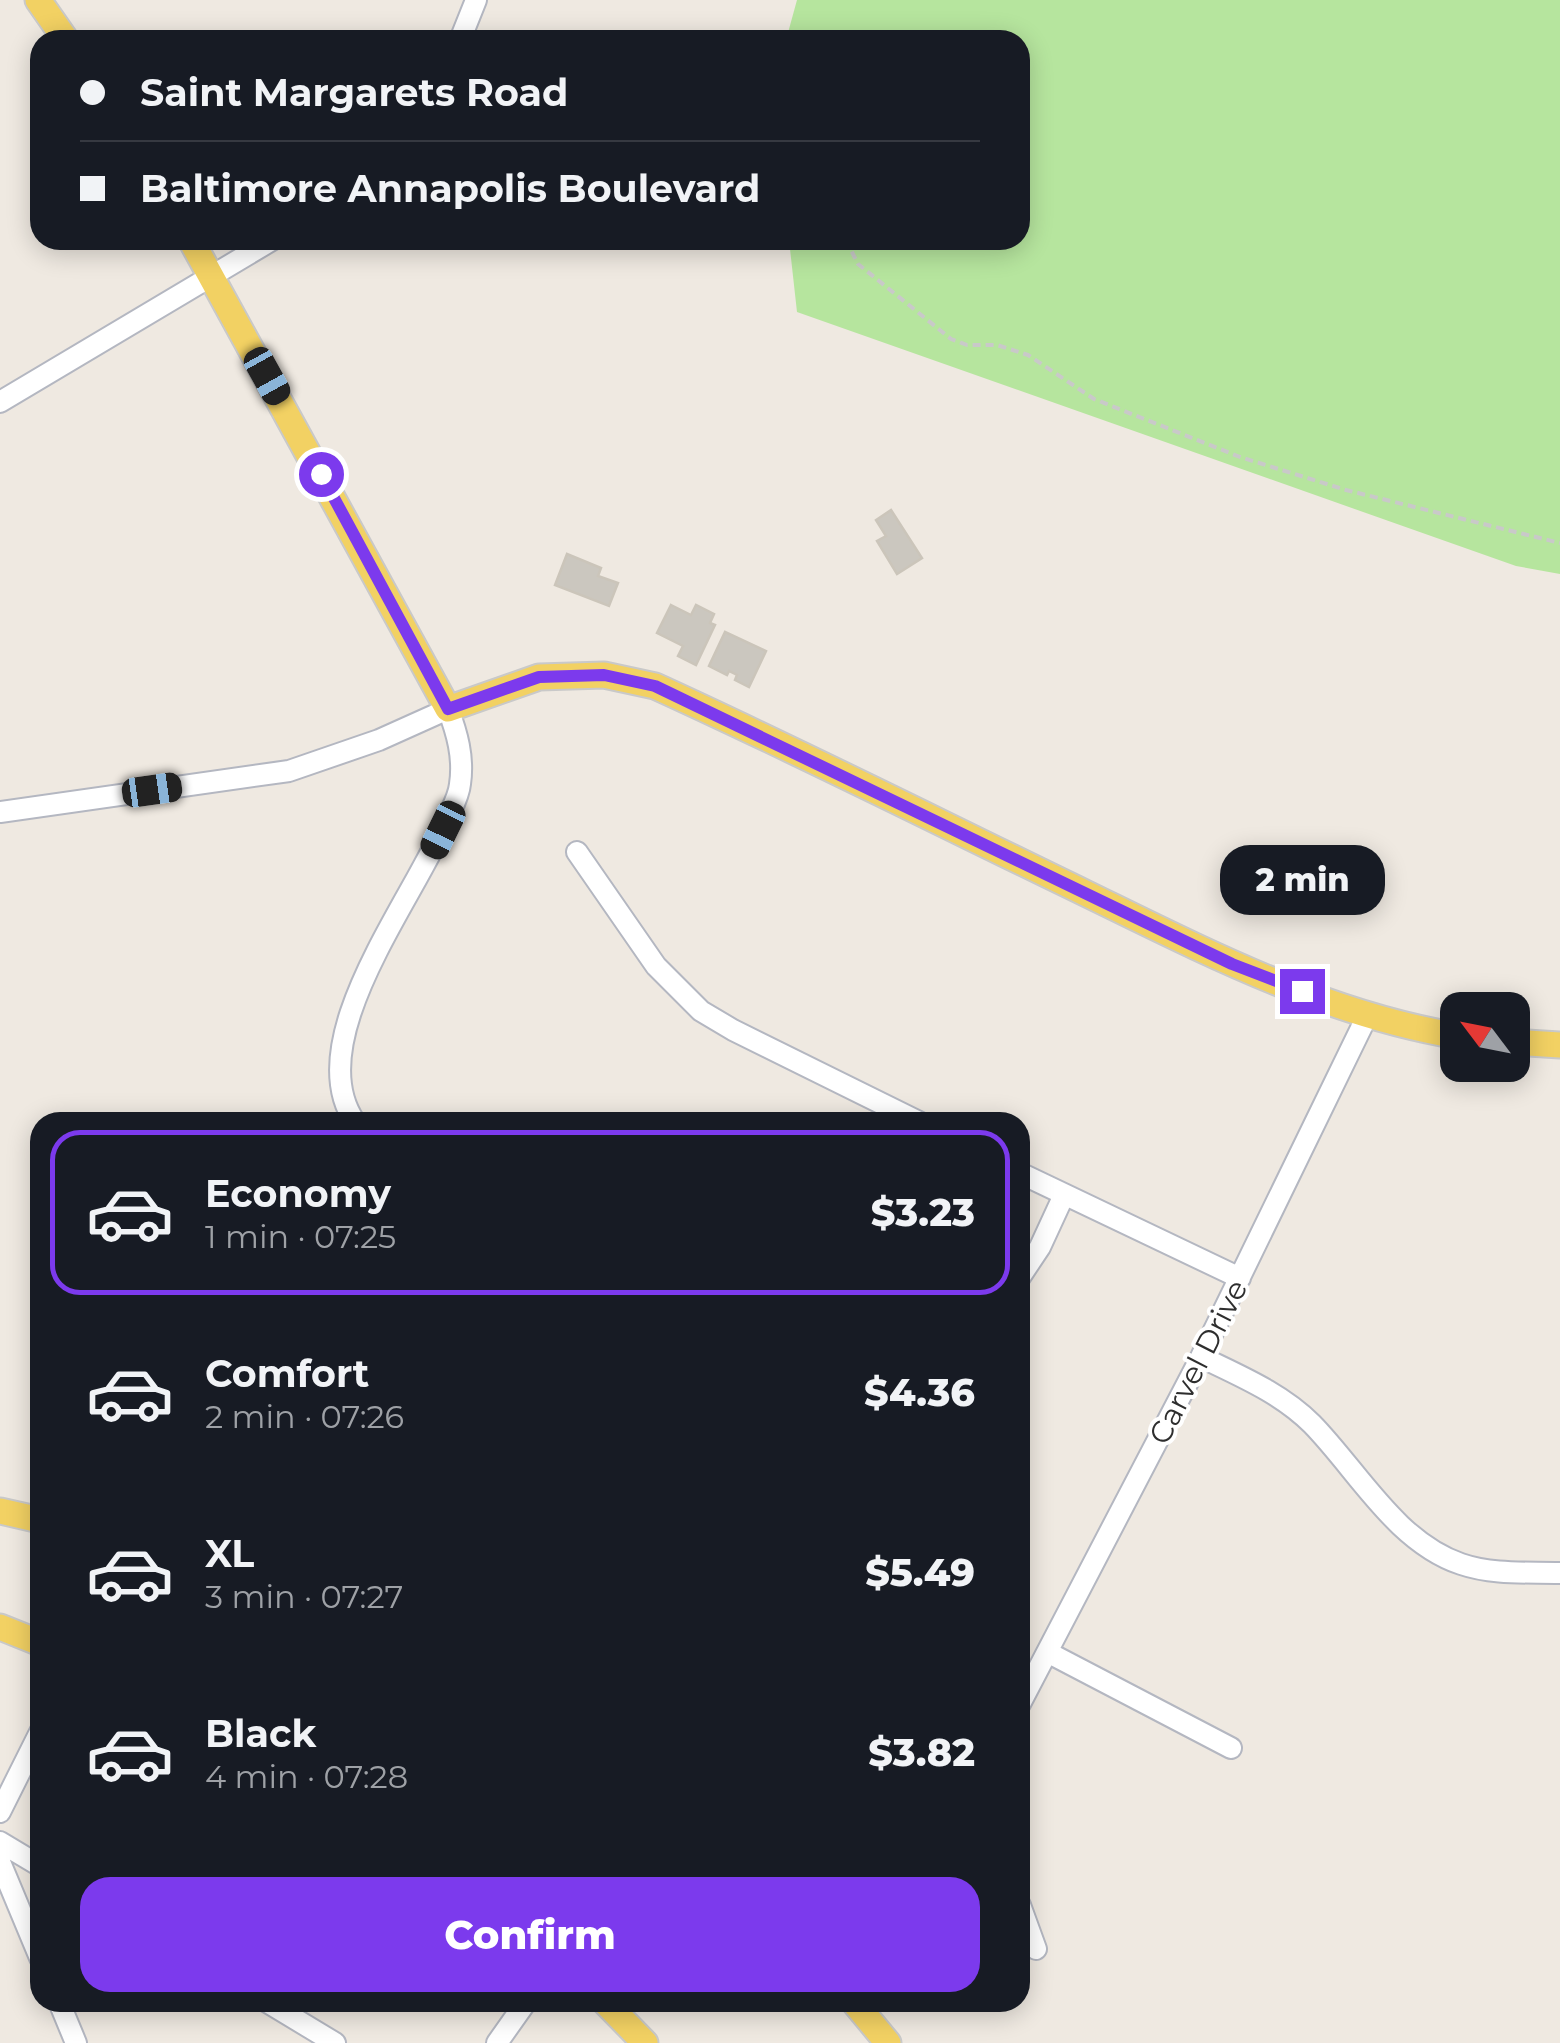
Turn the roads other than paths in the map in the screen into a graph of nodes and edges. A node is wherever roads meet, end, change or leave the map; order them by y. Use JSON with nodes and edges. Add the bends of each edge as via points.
{"nodes":[{"id":1,"x":38,"y":0,"type":"edge"},
{"id":2,"x":476,"y":0,"type":"edge"},
{"id":3,"x":59,"y":30,"type":"edge"},
{"id":4,"x":464,"y":30,"type":"edge"},
{"id":5,"x":197,"y":250,"type":"edge"},
{"id":6,"x":257,"y":250,"type":"edge"},
{"id":7,"x":214,"y":278,"type":"junction"},
{"id":8,"x":0,"y":402,"type":"edge"},
{"id":9,"x":448,"y":709,"type":"junction"},
{"id":10,"x":0,"y":812,"type":"edge"},
{"id":11,"x":577,"y":852,"type":"dead end"},
{"id":12,"x":1367,"y":1016,"type":"junction"},
{"id":13,"x":1440,"y":1033,"type":"edge"},
{"id":14,"x":1530,"y":1043,"type":"edge"},
{"id":15,"x":1560,"y":1045,"type":"edge"},
{"id":16,"x":351,"y":1112,"type":"edge"},
{"id":17,"x":899,"y":1112,"type":"edge"},
{"id":18,"x":1030,"y":1178,"type":"edge"},
{"id":19,"x":1064,"y":1195,"type":"junction"},
{"id":20,"x":1030,"y":1262,"type":"edge"},
{"id":21,"x":1240,"y":1278,"type":"junction"},
{"id":22,"x":1201,"y":1357,"type":"junction"},
{"id":23,"x":0,"y":1510,"type":"edge"},
{"id":24,"x":30,"y":1518,"type":"edge"},
{"id":25,"x":1560,"y":1573,"type":"edge"},
{"id":26,"x":0,"y":1628,"type":"edge"},
{"id":27,"x":30,"y":1639,"type":"edge"},
{"id":28,"x":1049,"y":1653,"type":"junction"},
{"id":29,"x":1030,"y":1686,"type":"edge"},
{"id":30,"x":1231,"y":1748,"type":"dead end"},
{"id":31,"x":30,"y":1752,"type":"edge"},
{"id":32,"x":0,"y":1812,"type":"edge"},
{"id":33,"x":0,"y":1842,"type":"edge"},
{"id":34,"x":30,"y":1860,"type":"edge"},
{"id":35,"x":0,"y":1862,"type":"edge"},
{"id":36,"x":1030,"y":1932,"type":"edge"},
{"id":37,"x":30,"y":1934,"type":"edge"},
{"id":38,"x":1036,"y":1949,"type":"dead end"},
{"id":39,"x":63,"y":2012,"type":"edge"},
{"id":40,"x":284,"y":2012,"type":"edge"},
{"id":41,"x":519,"y":2012,"type":"edge"},
{"id":42,"x":615,"y":2012,"type":"edge"},
{"id":43,"x":862,"y":2012,"type":"edge"},
{"id":44,"x":76,"y":2043,"type":"edge"},
{"id":45,"x":335,"y":2043,"type":"edge"},
{"id":46,"x":497,"y":2043,"type":"edge"},
{"id":47,"x":645,"y":2043,"type":"edge"},
{"id":48,"x":888,"y":2043,"type":"edge"}],
"edges":[{"from":1,"to":3,"type":"main road"},
{"from":2,"to":4,"type":"street"},
{"from":5,"to":7,"type":"main road"},
{"from":6,"to":7,"type":"street"},
{"from":7,"to":8,"type":"street"},
{"from":7,"to":9,"type":"main road"},
{"from":9,"to":10,"type":"street","via":[[288,771]]},
{"from":9,"to":12,"type":"main road","via":[[539,677],[604,675],[655,686],[1232,964]]},
{"from":9,"to":16,"type":"street","via":[[459,737],[460,786],[343,1032],[338,1058]]},
{"from":11,"to":17,"type":"street","via":[[656,966],[702,1010]]},
{"from":12,"to":13,"type":"main road"},
{"from":12,"to":21,"type":"street","name":"Carvel Drive"},
{"from":14,"to":15,"type":"main road"},
{"from":18,"to":19,"type":"street"},
{"from":19,"to":20,"type":"street"},
{"from":19,"to":21,"type":"street"},
{"from":21,"to":22,"type":"street","name":"Carvel Drive"},
{"from":22,"to":25,"type":"street","via":[[1270,1391],[1310,1422],[1426,1548],[1499,1572]]},
{"from":22,"to":28,"type":"street","name":"Carvel Drive"},
{"from":23,"to":24,"type":"main road"},
{"from":26,"to":27,"type":"main road"},
{"from":28,"to":29,"type":"street","name":"Carvel Drive"},
{"from":28,"to":30,"type":"street"},
{"from":31,"to":32,"type":"street"},
{"from":33,"to":34,"type":"street"},
{"from":35,"to":37,"type":"street"},
{"from":36,"to":38,"type":"street"},
{"from":39,"to":44,"type":"street"},
{"from":40,"to":45,"type":"street"},
{"from":41,"to":46,"type":"street"},
{"from":42,"to":47,"type":"main road"},
{"from":43,"to":48,"type":"main road"}]}
